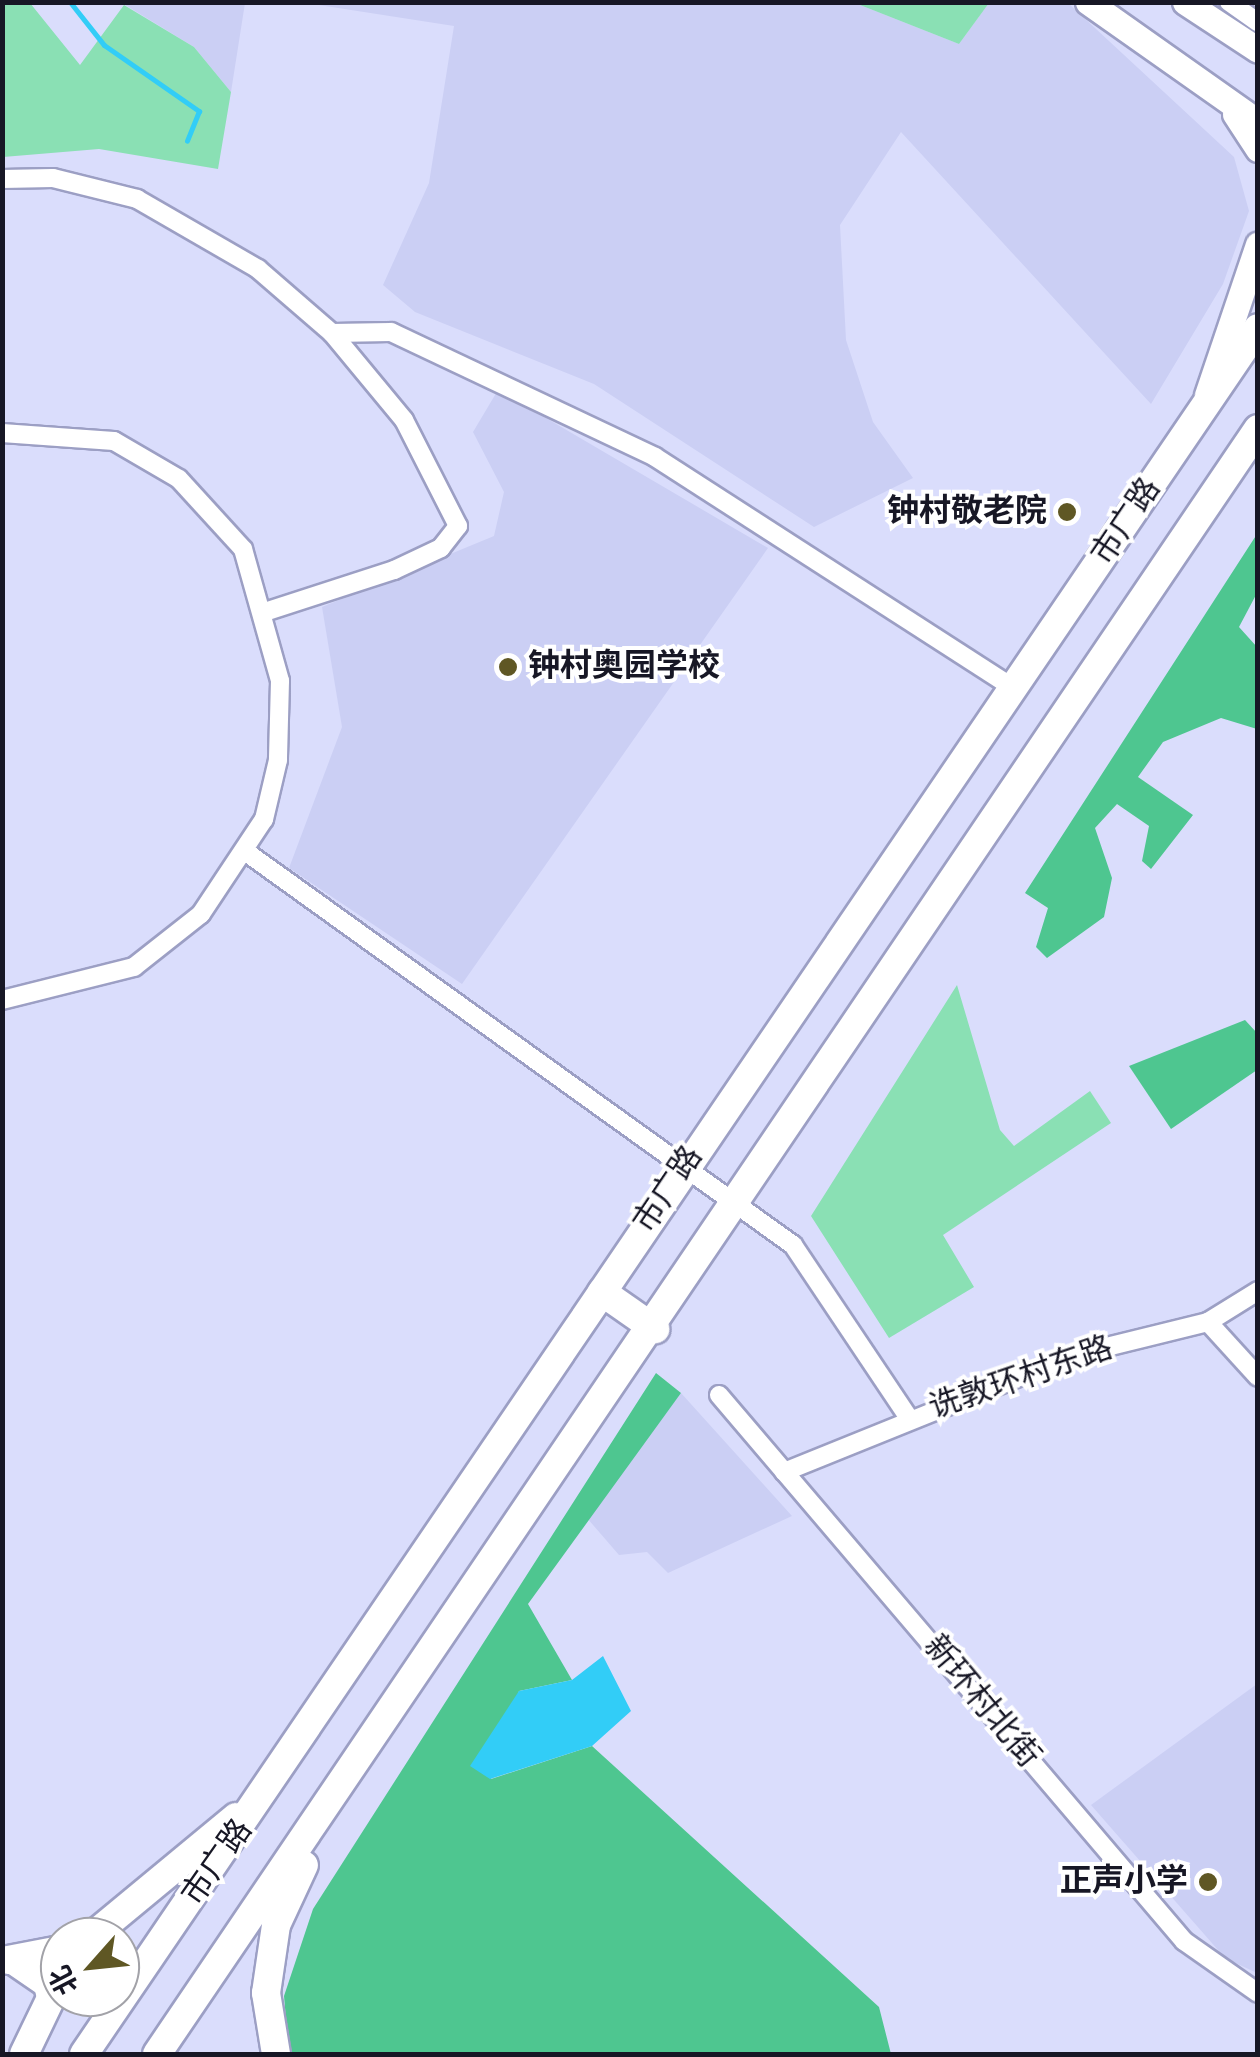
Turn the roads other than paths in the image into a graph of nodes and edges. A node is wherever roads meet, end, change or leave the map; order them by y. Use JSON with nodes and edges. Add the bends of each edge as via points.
{"nodes":[{"id":1,"x":1088,"y":2,"type":"edge"},
{"id":2,"x":1186,"y":2,"type":"edge"},
{"id":3,"x":1229,"y":2,"type":"edge"},
{"id":4,"x":1258,"y":22,"type":"edge"},
{"id":5,"x":1258,"y":50,"type":"edge"},
{"id":6,"x":1224,"y":98,"type":"junction"},
{"id":7,"x":1258,"y":122,"type":"edge"},
{"id":8,"x":1258,"y":149,"type":"edge"},
{"id":9,"x":2,"y":179,"type":"edge"},
{"id":10,"x":1258,"y":244,"type":"edge"},
{"id":11,"x":1258,"y":328,"type":"edge"},
{"id":12,"x":332,"y":333,"type":"junction"},
{"id":13,"x":1202,"y":410,"type":"junction"},
{"id":14,"x":1258,"y":429,"type":"edge"},
{"id":15,"x":2,"y":433,"type":"edge"},
{"id":16,"x":1258,"y":446,"type":"edge"},
{"id":17,"x":1218,"y":488,"type":"junction"},
{"id":18,"x":265,"y":612,"type":"junction"},
{"id":19,"x":1015,"y":689,"type":"junction"},
{"id":20,"x":246,"y":852,"type":"junction"},
{"id":21,"x":2,"y":1000,"type":"edge"},
{"id":22,"x":686,"y":1164,"type":"junction"},
{"id":23,"x":742,"y":1203,"type":"junction"},
{"id":24,"x":1258,"y":1291,"type":"edge"},
{"id":25,"x":602,"y":1292,"type":"junction"},
{"id":26,"x":1208,"y":1322,"type":"junction"},
{"id":27,"x":655,"y":1329,"type":"junction"},
{"id":28,"x":1258,"y":1378,"type":"edge"},
{"id":29,"x":719,"y":1394,"type":"dead end"},
{"id":30,"x":909,"y":1418,"type":"junction"},
{"id":31,"x":784,"y":1472,"type":"junction"},
{"id":32,"x":274,"y":1783,"type":"junction"},
{"id":33,"x":336,"y":1795,"type":"junction"},
{"id":34,"x":115,"y":1917,"type":"edge"},
{"id":35,"x":40,"y":1954,"type":"edge"},
{"id":36,"x":8,"y":1960,"type":"edge"},
{"id":37,"x":1258,"y":1993,"type":"edge"},
{"id":38,"x":30,"y":2046,"type":"edge"},
{"id":39,"x":88,"y":2049,"type":"edge"},
{"id":40,"x":157,"y":2054,"type":"edge"},
{"id":41,"x":276,"y":2054,"type":"edge"}],
"edges":[{"from":1,"to":6,"type":"street"},
{"from":2,"to":5,"type":"street"},
{"from":3,"to":4,"type":"street"},
{"from":6,"to":7,"type":"street"},
{"from":6,"to":8,"type":"street"},
{"from":9,"to":12,"type":"street","via":[[52,178],[137,199],[258,269]]},
{"from":10,"to":13,"type":"street"},
{"from":11,"to":13,"type":"main road","name":"市广路"},
{"from":12,"to":18,"type":"street","via":[[404,420],[458,526],[440,548],[394,570]]},
{"from":12,"to":19,"type":"street","via":[[391,332],[654,457]]},
{"from":13,"to":19,"type":"main road","name":"市广路"},
{"from":14,"to":17,"type":"main road","name":"市广路"},
{"from":15,"to":18,"type":"street","via":[[114,440],[179,479],[243,548]]},
{"from":16,"to":17,"type":"main road"},
{"from":17,"to":23,"type":"main road","name":"市广路"},
{"from":18,"to":20,"type":"street","via":[[280,681],[278,760]]},
{"from":19,"to":22,"type":"main road","name":"市广路"},
{"from":20,"to":21,"type":"street","via":[[201,914],[134,967]]},
{"from":20,"to":22,"type":"street"},
{"from":22,"to":23,"type":"street"},
{"from":22,"to":25,"type":"main road","name":"市广路"},
{"from":23,"to":27,"type":"main road","name":"市广路"},
{"from":23,"to":30,"type":"street","via":[[794,1245]]},
{"from":24,"to":26,"type":"street","name":"诜敦环村东路"},
{"from":25,"to":27,"type":"main road"},
{"from":25,"to":32,"type":"main road","name":"市广路"},
{"from":26,"to":28,"type":"street"},
{"from":26,"to":30,"type":"street","name":"诜敦环村东路","via":[[1074,1355]]},
{"from":27,"to":33,"type":"main road","name":"市广路"},
{"from":29,"to":31,"type":"street","name":"新环村北街"},
{"from":30,"to":31,"type":"street","name":"诜敦环村东路"},
{"from":31,"to":37,"type":"street","name":"新环村北街","via":[[1184,1941]]},
{"from":32,"to":34,"type":"main road"},
{"from":32,"to":39,"type":"main road","name":"市广路"},
{"from":33,"to":40,"type":"main road","name":"市广路"},
{"from":33,"to":41,"type":"main road","via":[[276,1925],[266,1993]]},
{"from":35,"to":36,"type":"main road"},
{"from":36,"to":38,"type":"main road","via":[[48,1984],[50,2011]]}]}
